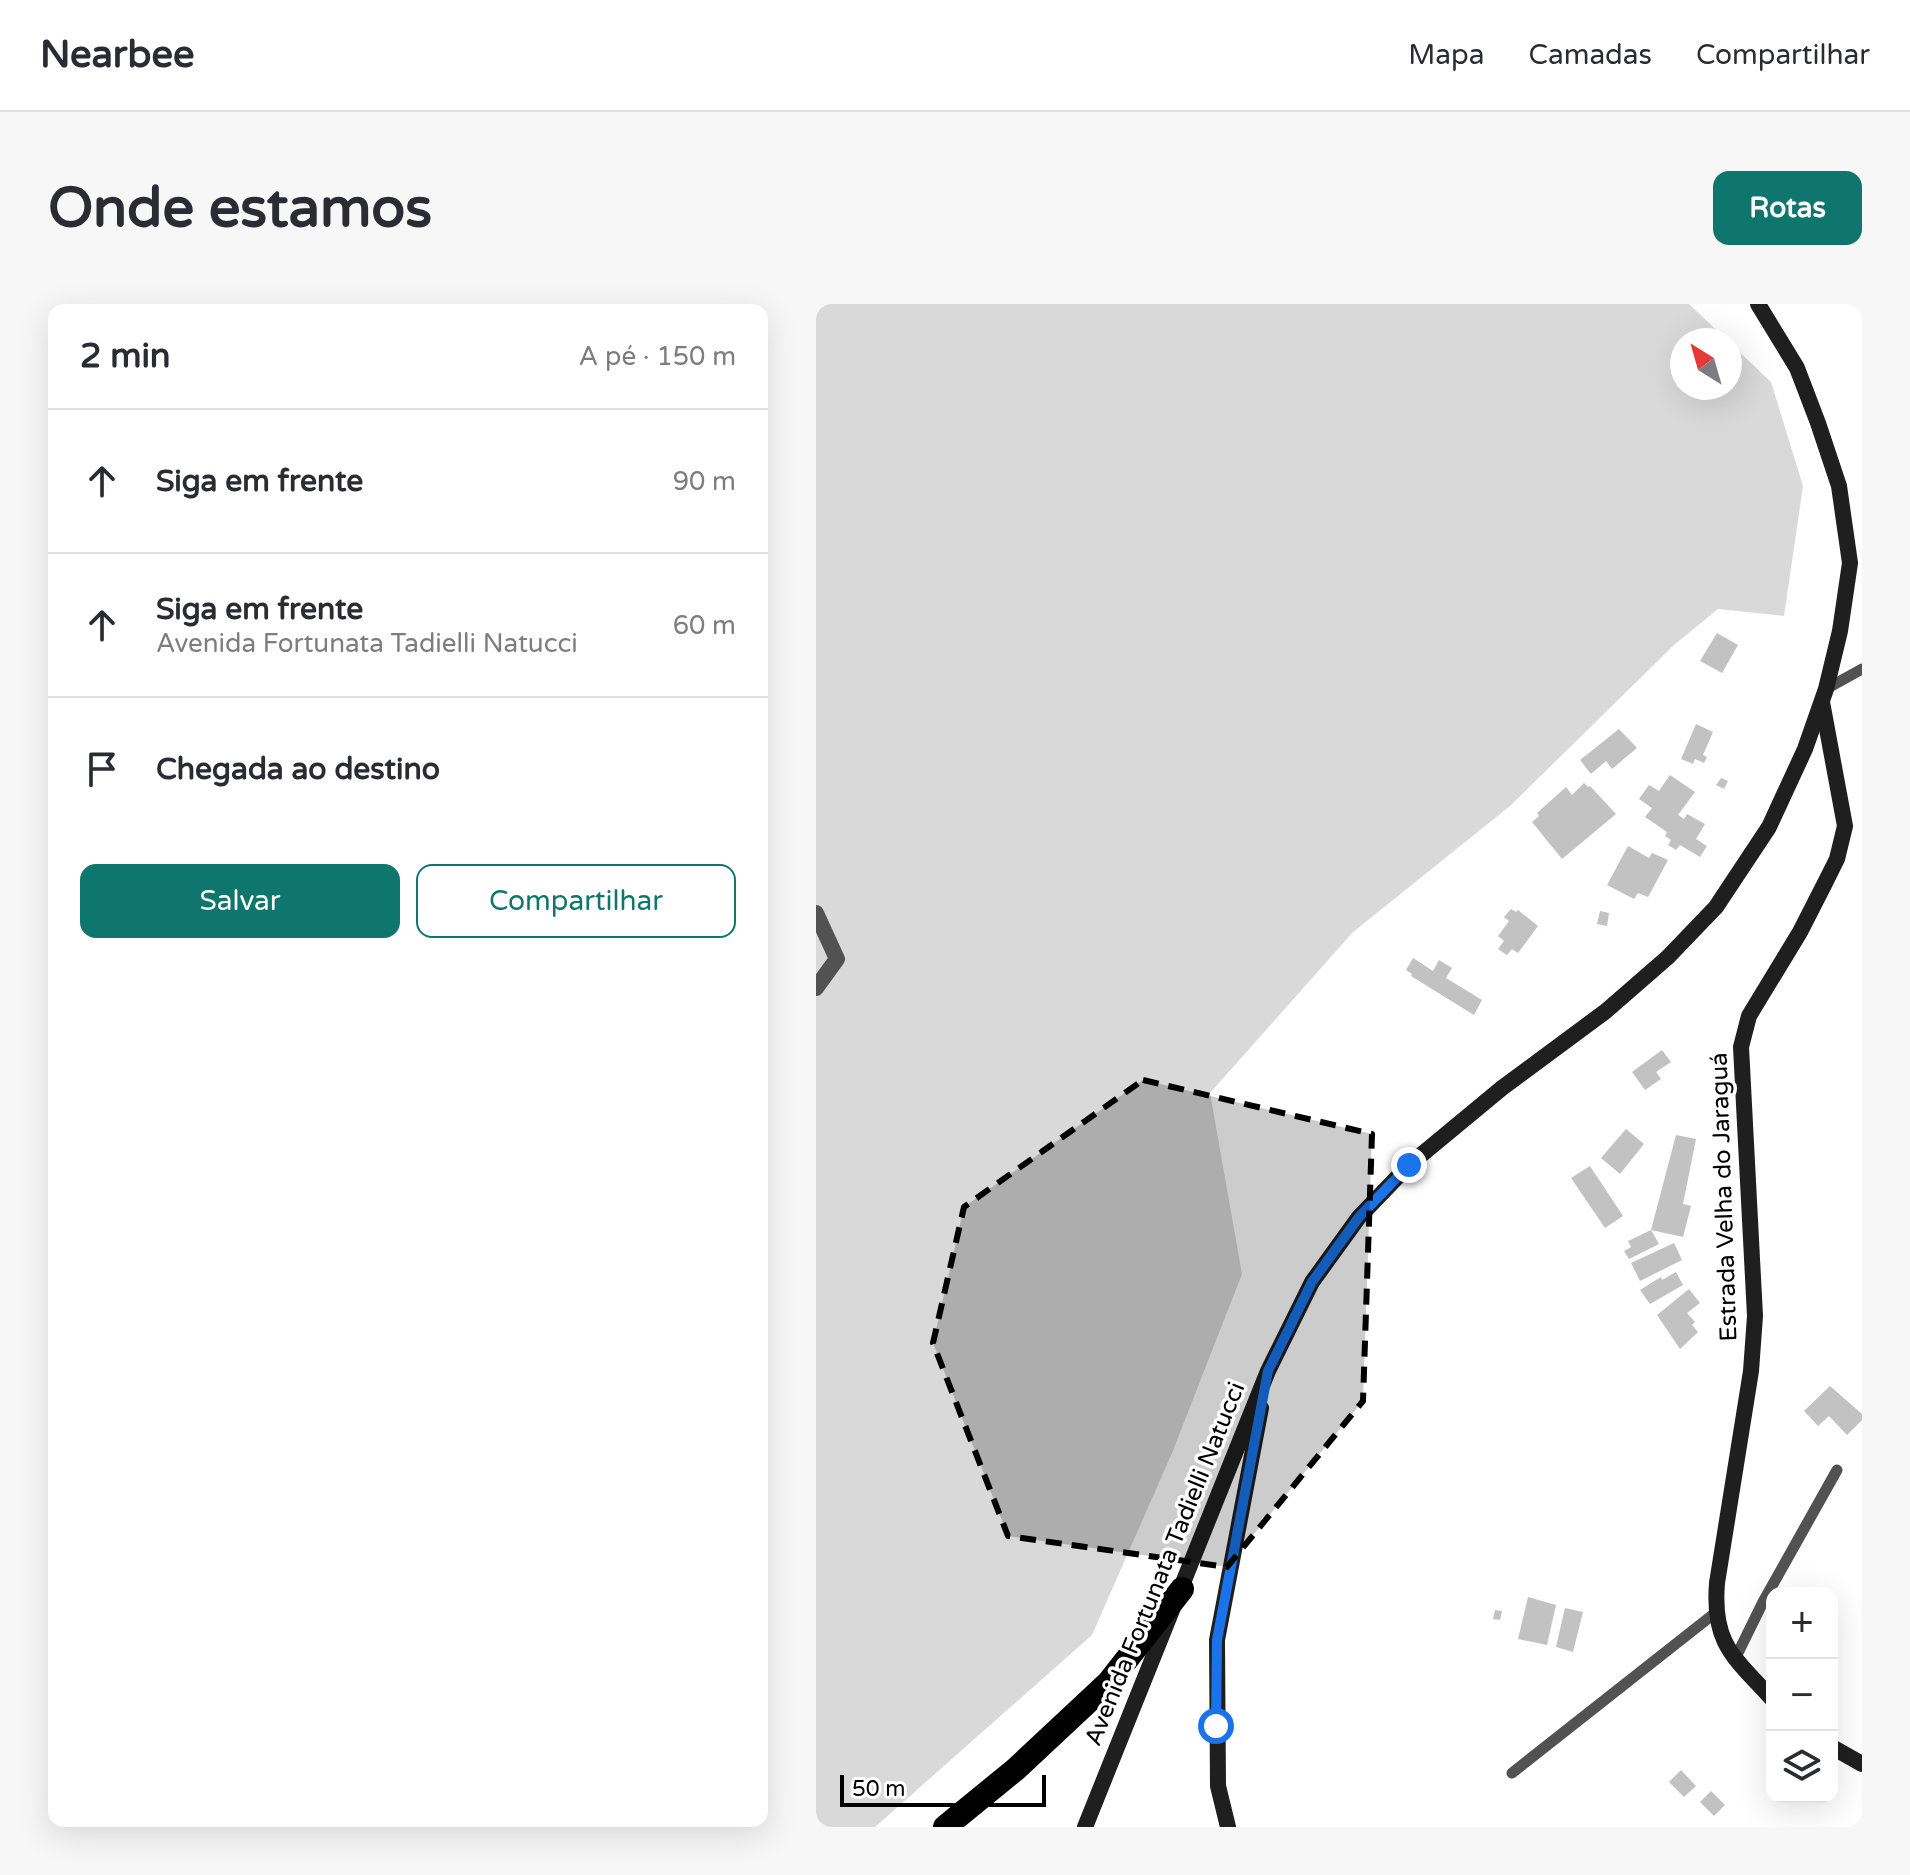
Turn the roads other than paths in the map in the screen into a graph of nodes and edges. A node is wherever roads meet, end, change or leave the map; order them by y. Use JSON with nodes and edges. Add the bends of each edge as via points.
{"nodes":[{"id":1,"x":1758,"y":304,"type":"edge"},
{"id":2,"x":1862,"y":669,"type":"edge"},
{"id":3,"x":1824,"y":694,"type":"junction"},
{"id":4,"x":816,"y":913,"type":"edge"},
{"id":5,"x":816,"y":988,"type":"edge"},
{"id":6,"x":1268,"y":1371,"type":"junction"},
{"id":7,"x":1837,"y":1470,"type":"dead end"},
{"id":8,"x":1182,"y":1589,"type":"junction"},
{"id":9,"x":1715,"y":1613,"type":"junction"},
{"id":10,"x":1735,"y":1659,"type":"junction"},
{"id":11,"x":1766,"y":1693,"type":"edge"},
{"id":12,"x":1838,"y":1750,"type":"edge"},
{"id":13,"x":1862,"y":1764,"type":"edge"},
{"id":14,"x":1512,"y":1773,"type":"dead end"},
{"id":15,"x":945,"y":1827,"type":"edge"},
{"id":16,"x":1085,"y":1827,"type":"edge"},
{"id":17,"x":1228,"y":1827,"type":"edge"}],
"edges":[{"from":1,"to":3,"type":"main road","name":"Avenida Fortunata Tadielli Natucci","via":[[1797,368],[1839,486],[1850,563]]},
{"from":2,"to":3,"type":"lane"},
{"from":3,"to":6,"type":"main road","name":"Avenida Fortunata Tadielli Natucci","via":[[1769,827],[1716,907],[1606,1011],[1409,1165],[1359,1217],[1312,1282]]},
{"from":3,"to":9,"type":"main road","name":"Estrada Velha do Jaraguá","via":[[1845,826],[1837,859],[1749,1016],[1741,1047],[1755,1316]]},
{"from":4,"to":5,"type":"street","via":[[837,959]]},
{"from":6,"to":8,"type":"main road","name":"Avenida Fortunata Tadielli Natucci"},
{"from":6,"to":17,"type":"main road","via":[[1217,1640],[1218,1786]]},
{"from":7,"to":10,"type":"lane"},
{"from":8,"to":15,"type":"highway","via":[[1109,1682]]},
{"from":8,"to":16,"type":"main road","name":"Avenida Fortunata Tadielli Natucci"},
{"from":9,"to":10,"type":"main road","name":"Estrada Velha do Jaraguá"},
{"from":9,"to":14,"type":"lane"},
{"from":10,"to":11,"type":"main road","name":"Estrada Velha do Jaraguá"},
{"from":12,"to":13,"type":"main road"}]}
